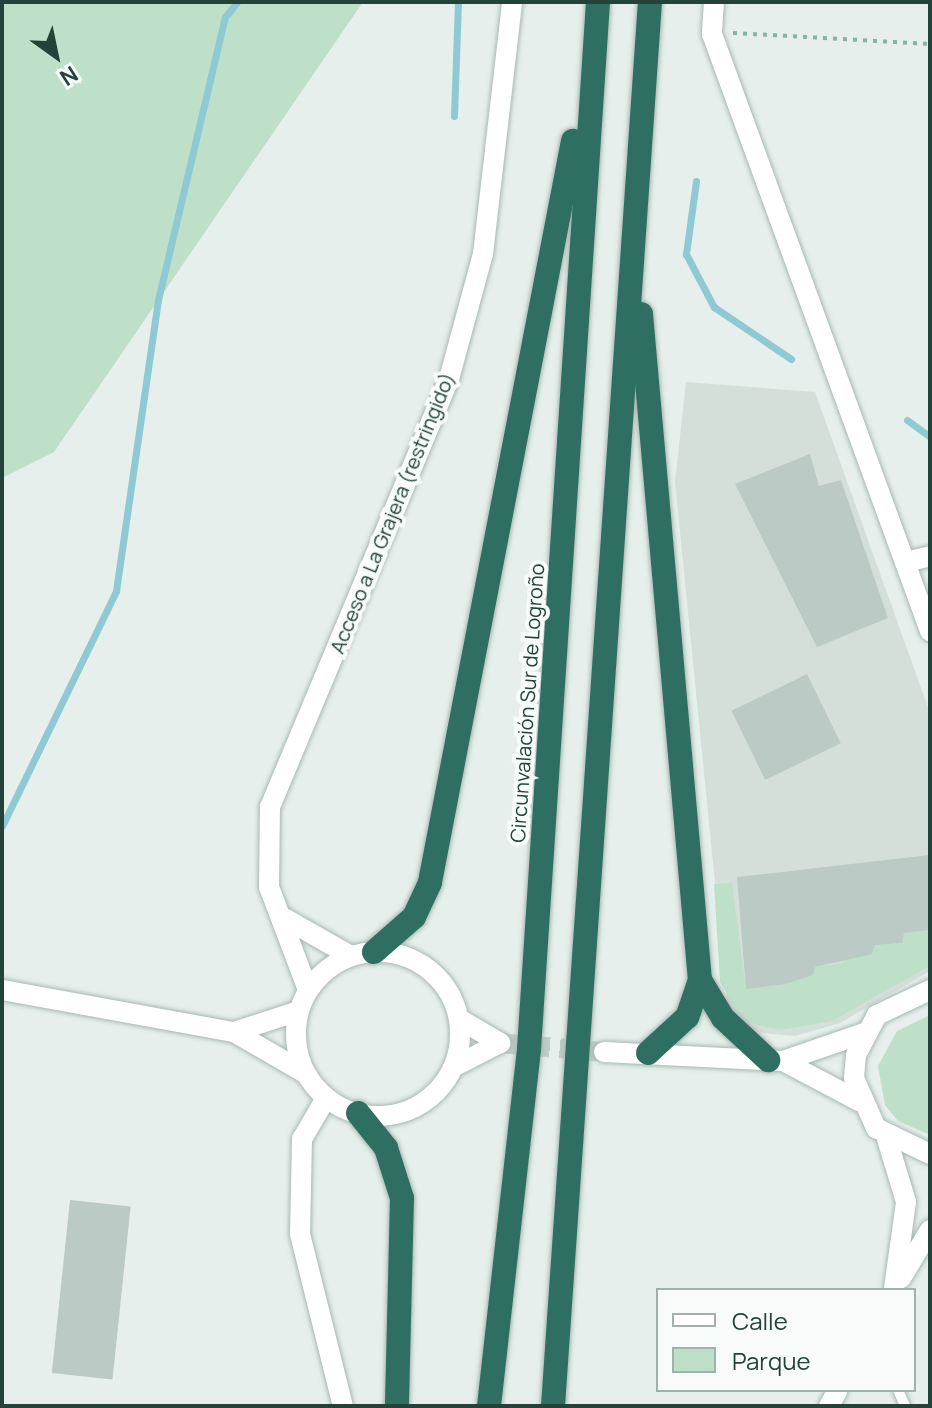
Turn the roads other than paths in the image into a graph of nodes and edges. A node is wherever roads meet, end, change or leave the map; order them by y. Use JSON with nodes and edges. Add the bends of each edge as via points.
{"nodes":[{"id":1,"x":512,"y":2,"type":"edge"},
{"id":2,"x":598,"y":2,"type":"edge"},
{"id":3,"x":650,"y":2,"type":"edge"},
{"id":4,"x":714,"y":2,"type":"edge"},
{"id":5,"x":590,"y":60,"type":"junction"},
{"id":6,"x":930,"y":556,"type":"edge"},
{"id":7,"x":905,"y":562,"type":"junction"},
{"id":8,"x":930,"y":631,"type":"edge"},
{"id":9,"x":284,"y":918,"type":"junction"},
{"id":10,"x":363,"y":954,"type":"junction"},
{"id":11,"x":700,"y":980,"type":"junction"},
{"id":12,"x":2,"y":990,"type":"edge"},
{"id":13,"x":308,"y":990,"type":"junction"},
{"id":14,"x":930,"y":990,"type":"edge"},
{"id":15,"x":299,"y":1011,"type":"junction"},
{"id":16,"x":459,"y":1019,"type":"junction"},
{"id":17,"x":234,"y":1032,"type":"junction"},
{"id":18,"x":864,"y":1033,"type":"junction"},
{"id":19,"x":604,"y":1052,"type":"tunnel mouth"},
{"id":20,"x":648,"y":1053,"type":"junction"},
{"id":21,"x":776,"y":1061,"type":"junction"},
{"id":22,"x":453,"y":1067,"type":"junction"},
{"id":23,"x":305,"y":1073,"type":"junction"},
{"id":24,"x":326,"y":1098,"type":"junction"},
{"id":25,"x":859,"y":1101,"type":"junction"},
{"id":26,"x":358,"y":1113,"type":"junction"},
{"id":27,"x":887,"y":1139,"type":"junction"},
{"id":28,"x":930,"y":1154,"type":"edge"},
{"id":29,"x":930,"y":1230,"type":"edge"},
{"id":30,"x":894,"y":1288,"type":"edge"},
{"id":31,"x":895,"y":1288,"type":"edge"},
{"id":32,"x":343,"y":1406,"type":"edge"},
{"id":33,"x":397,"y":1406,"type":"edge"},
{"id":34,"x":489,"y":1406,"type":"edge"},
{"id":35,"x":553,"y":1406,"type":"edge"}],
"edges":[{"from":1,"to":9,"type":"street","name":"Acceso a La Grajera (restringido)","via":[[483,254],[449,379],[270,807],[269,887]]},
{"from":2,"to":5,"type":"highway","name":"Circunvalación Sur de Logroño"},
{"from":3,"to":11,"type":"highway","via":[[641,324]]},
{"from":3,"to":35,"type":"highway"},
{"from":4,"to":7,"type":"street","via":[[712,34]]},
{"from":5,"to":10,"type":"highway","via":[[520,390],[430,882],[414,917]]},
{"from":5,"to":34,"type":"highway","name":"Circunvalación Sur de Logroño","via":[[529,1049]]},
{"from":6,"to":7,"type":"street"},
{"from":7,"to":8,"type":"street"},
{"from":9,"to":10,"type":"street"},
{"from":9,"to":13,"type":"street","name":"Acceso a La Grajera (restringido)"},
{"from":10,"to":13,"type":"street"},
{"from":10,"to":16,"type":"street","via":[[429,970]]},
{"from":11,"to":20,"type":"highway","via":[[687,1017]]},
{"from":11,"to":21,"type":"highway","via":[[723,1018]]},
{"from":12,"to":17,"type":"street"},
{"from":13,"to":15,"type":"street"},
{"from":14,"to":18,"type":"street","via":[[896,1000]]},
{"from":15,"to":17,"type":"street"},
{"from":15,"to":23,"type":"street"},
{"from":16,"to":22,"type":"street"},
{"from":16,"to":22,"type":"street","via":[[500,1043]]},
{"from":17,"to":23,"type":"street"},
{"from":18,"to":21,"type":"street"},
{"from":18,"to":25,"type":"street","via":[[855,1067]]},
{"from":19,"to":20,"type":"street"},
{"from":20,"to":21,"type":"street"},
{"from":21,"to":25,"type":"street"},
{"from":22,"to":26,"type":"street","via":[[410,1109]]},
{"from":23,"to":24,"type":"street"},
{"from":24,"to":26,"type":"street"},
{"from":24,"to":32,"type":"street","via":[[302,1139],[300,1234]]},
{"from":25,"to":27,"type":"street"},
{"from":26,"to":33,"type":"highway","via":[[386,1148],[402,1198]]},
{"from":27,"to":28,"type":"street"},
{"from":27,"to":30,"type":"street","via":[[906,1202]]},
{"from":29,"to":31,"type":"street"}]}
